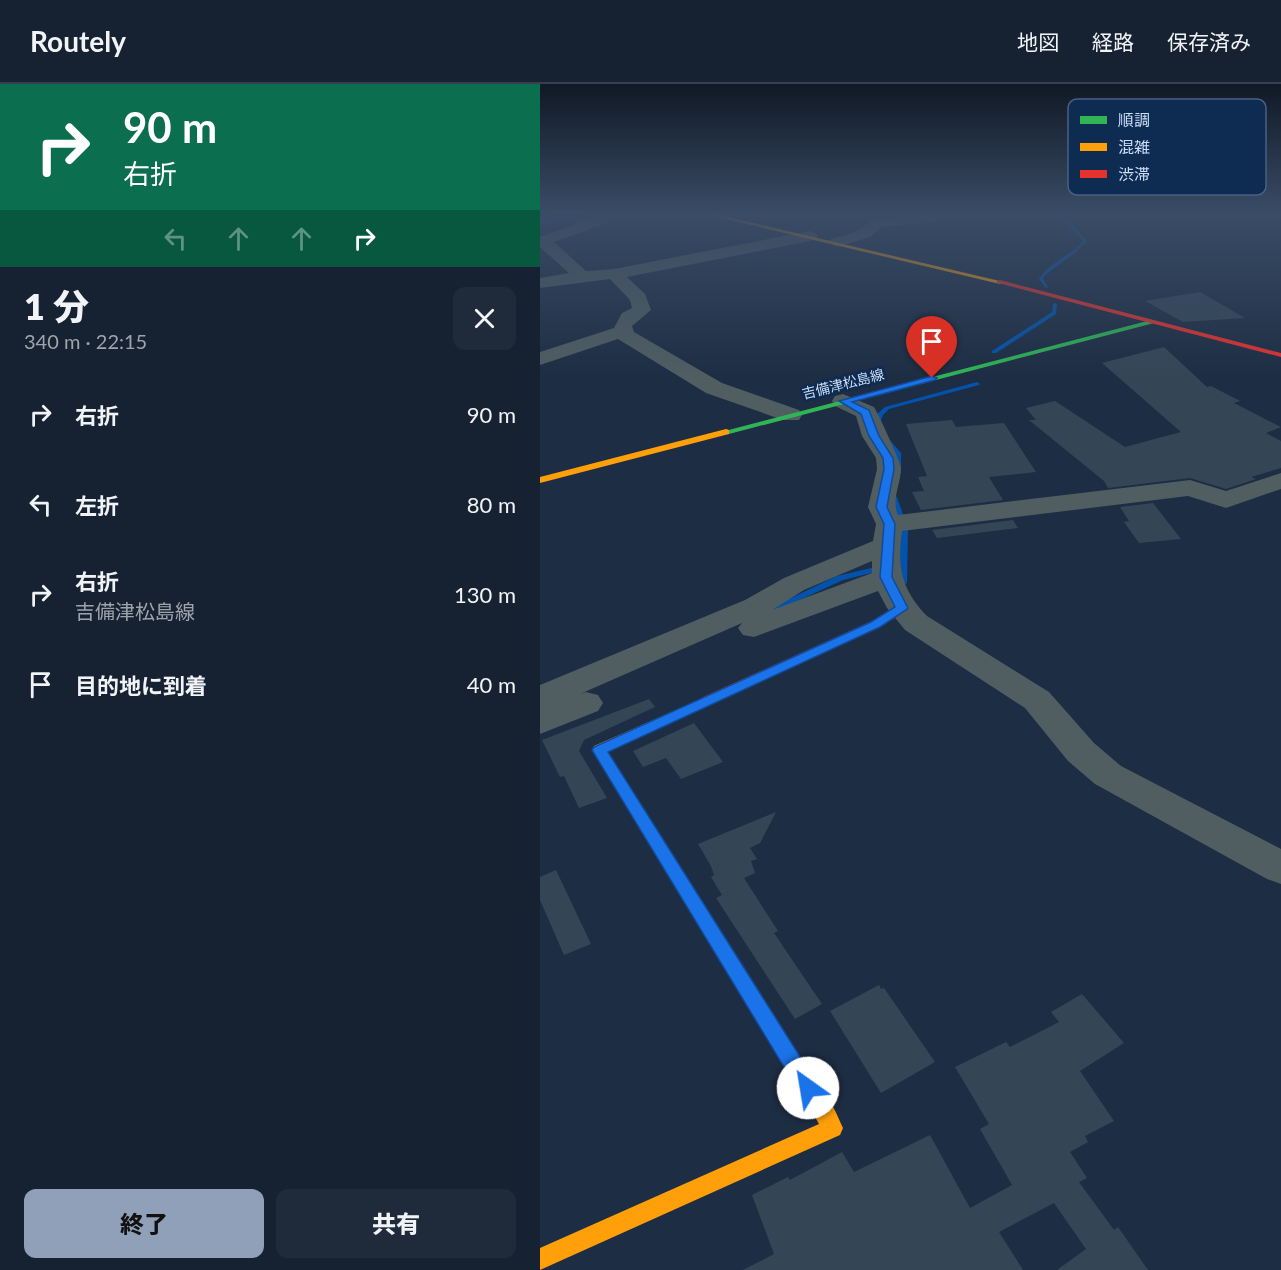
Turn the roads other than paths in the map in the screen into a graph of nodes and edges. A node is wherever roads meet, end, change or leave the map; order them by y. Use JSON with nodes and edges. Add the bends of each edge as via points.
{"nodes":[{"id":1,"x":572,"y":267,"type":"edge"},
{"id":2,"x":648,"y":267,"type":"edge"},
{"id":3,"x":937,"y":267,"type":"edge"},
{"id":4,"x":614,"y":274,"type":"junction"},
{"id":5,"x":582,"y":276,"type":"junction"},
{"id":6,"x":540,"y":284,"type":"edge"},
{"id":7,"x":1154,"y":322,"type":"junction"},
{"id":8,"x":623,"y":331,"type":"junction"},
{"id":9,"x":1281,"y":355,"type":"edge"},
{"id":10,"x":540,"y":358,"type":"edge"},
{"id":11,"x":843,"y":401,"type":"junction"},
{"id":12,"x":791,"y":415,"type":"junction"},
{"id":13,"x":540,"y":480,"type":"edge"},
{"id":14,"x":1281,"y":480,"type":"edge"},
{"id":15,"x":891,"y":546,"type":"junction"},
{"id":16,"x":902,"y":608,"type":"junction"},
{"id":17,"x":540,"y":698,"type":"edge"},
{"id":18,"x":540,"y":722,"type":"edge"},
{"id":19,"x":1281,"y":868,"type":"edge"},
{"id":20,"x":564,"y":1259,"type":"edge"}],
"edges":[{"from":1,"to":5,"type":"street"},
{"from":2,"to":4,"type":"street"},
{"from":3,"to":7,"type":"main road","name":"吉備津松島線"},
{"from":4,"to":5,"type":"street"},
{"from":4,"to":8,"type":"street","via":[[639,298],[642,310],[629,317]]},
{"from":5,"to":6,"type":"street"},
{"from":7,"to":9,"type":"main road","name":"吉備津松島線"},
{"from":7,"to":11,"type":"main road","name":"吉備津松島線"},
{"from":8,"to":10,"type":"street"},
{"from":8,"to":12,"type":"street","via":[[632,341],[714,388]]},
{"from":11,"to":12,"type":"main road","name":"吉備津松島線"},
{"from":11,"to":15,"type":"street","via":[[866,412],[874,436],[888,458],[881,507]]},
{"from":12,"to":13,"type":"main road","name":"吉備津松島線"},
{"from":14,"to":15,"type":"street","via":[[1226,500],[1190,488]]},
{"from":15,"to":16,"type":"street"},
{"from":15,"to":17,"type":"street","via":[[794,584],[756,606]]},
{"from":15,"to":18,"type":"street","via":[[850,593],[780,616]]},
{"from":16,"to":19,"type":"street","via":[[936,638],[1037,700],[1081,752],[1108,775]]},
{"from":16,"to":20,"type":"main road","via":[[876,624],[599,750],[833,1128]]}]}
